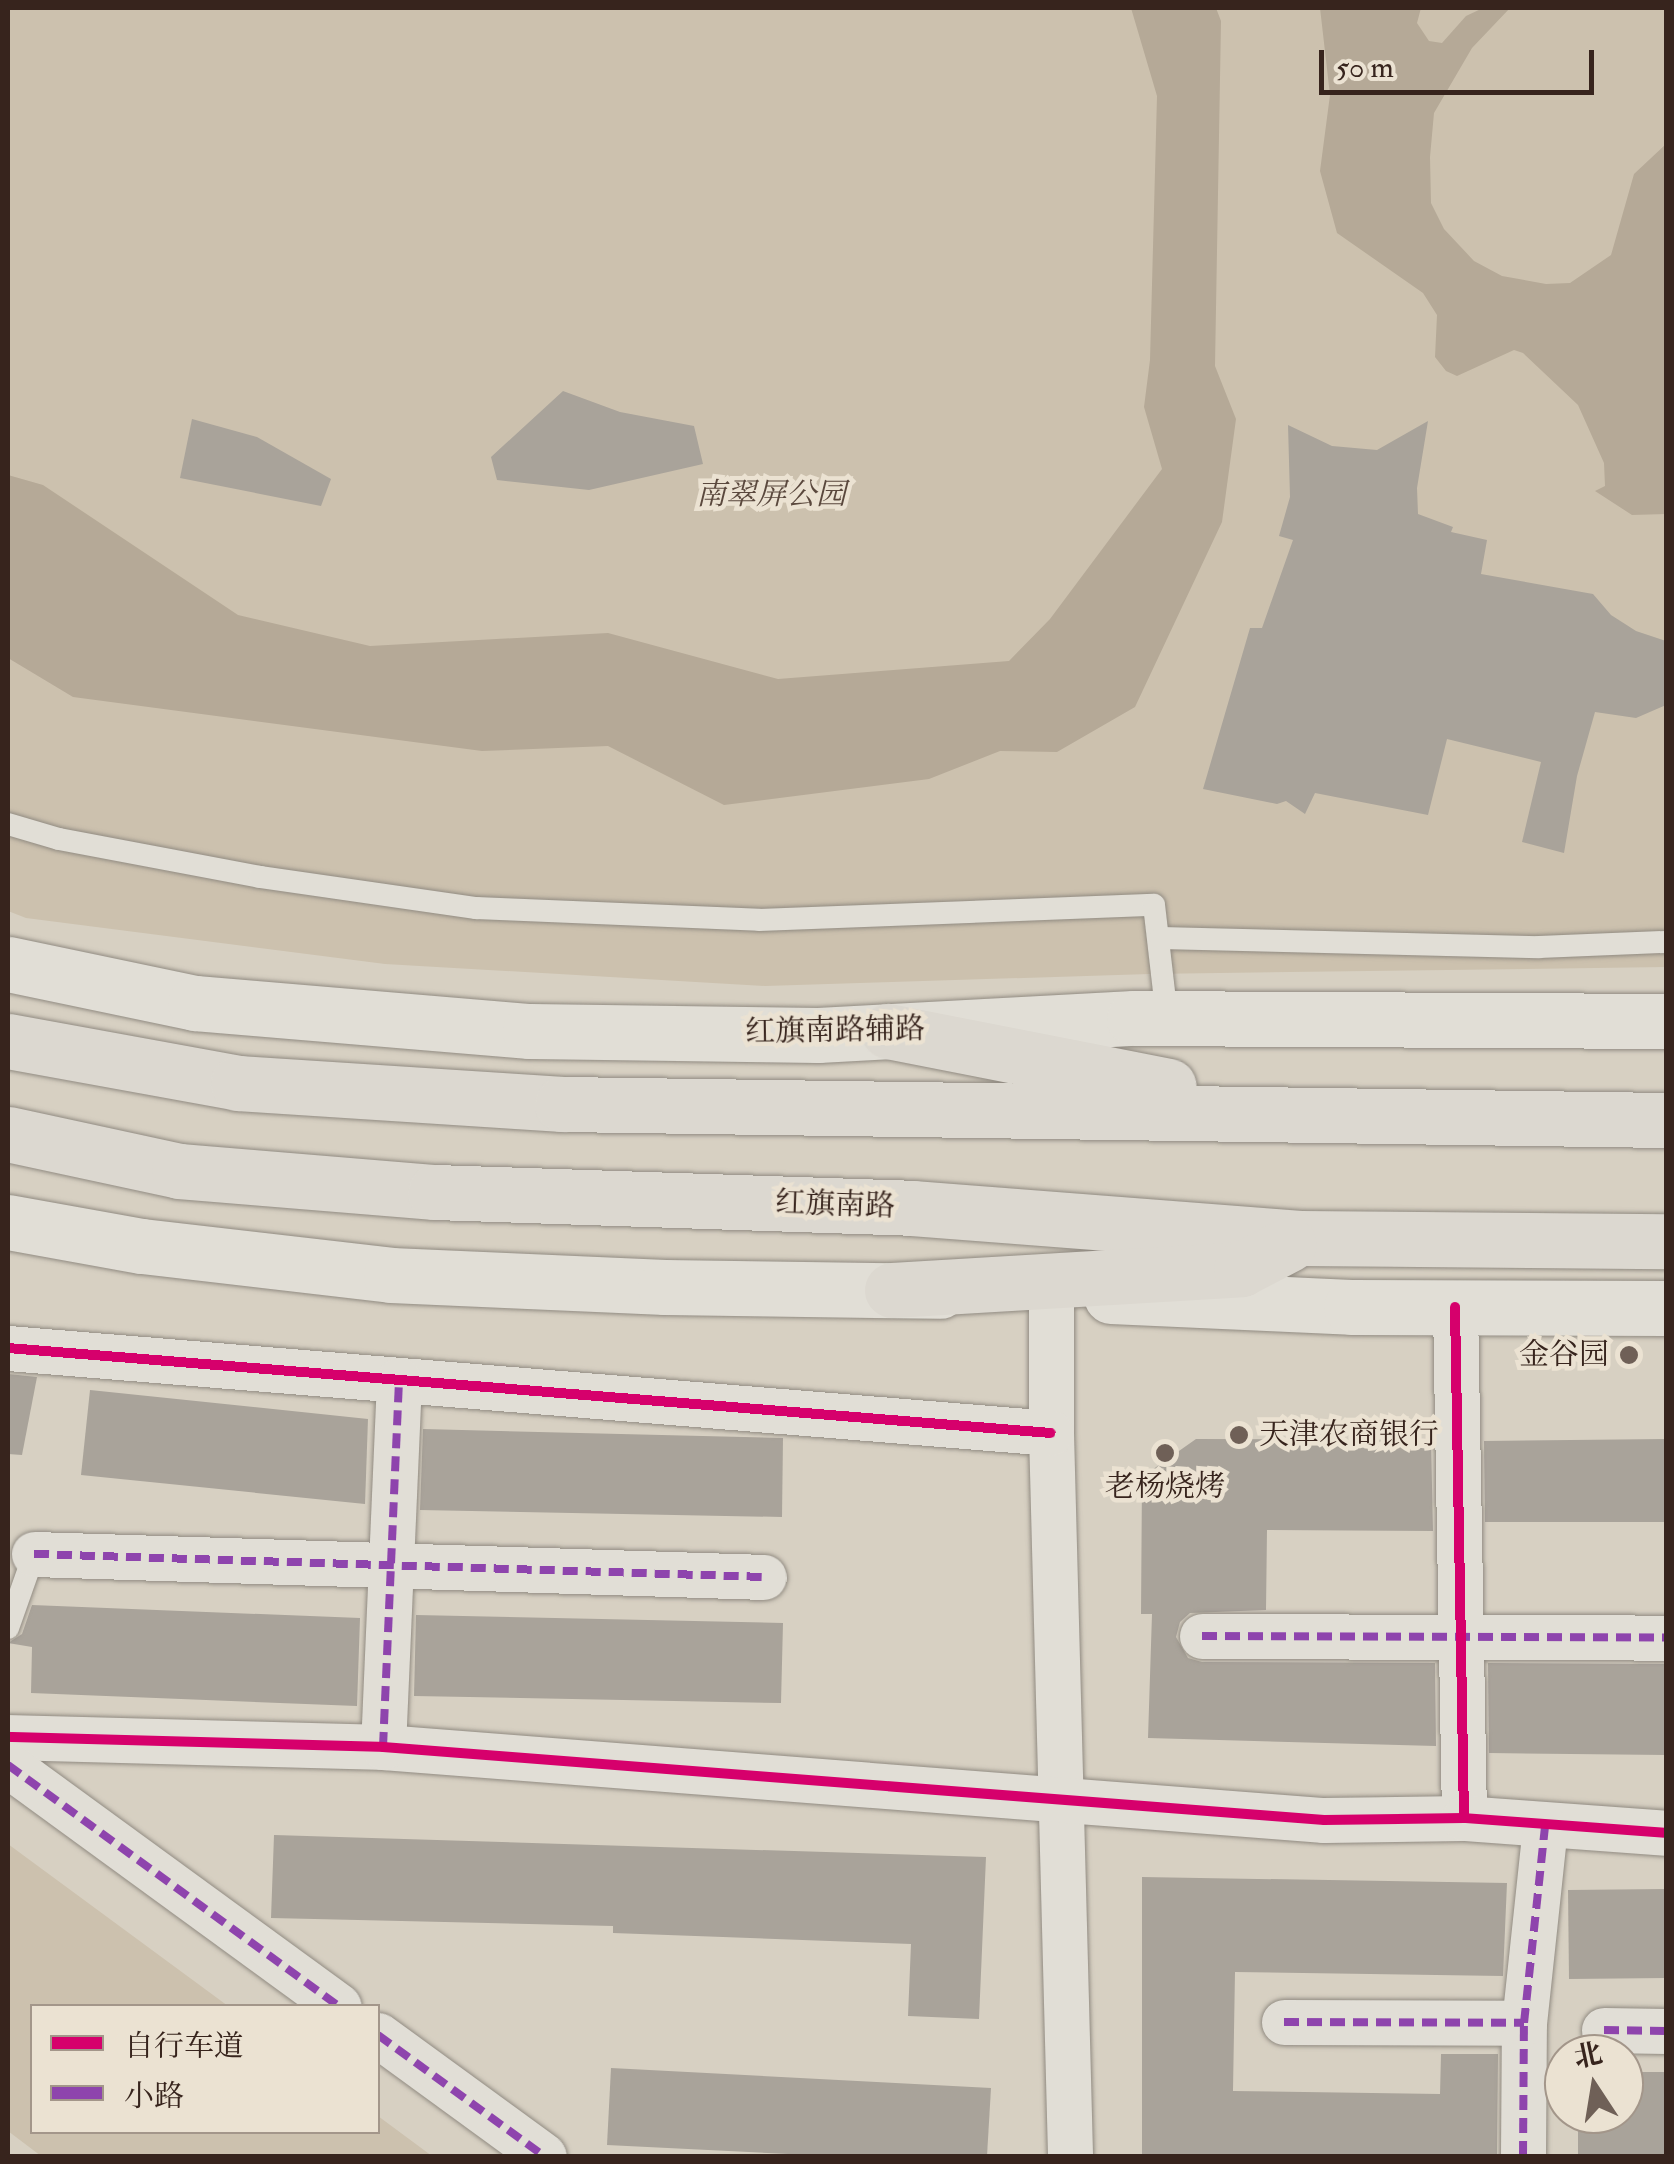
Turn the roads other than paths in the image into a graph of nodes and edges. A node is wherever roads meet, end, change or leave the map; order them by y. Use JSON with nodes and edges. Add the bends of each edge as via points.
{"nodes":[{"id":1,"x":8,"y":824,"type":"edge"},
{"id":2,"x":1161,"y":938,"type":"junction"},
{"id":3,"x":1666,"y":942,"type":"edge"},
{"id":4,"x":8,"y":964,"type":"edge"},
{"id":5,"x":1167,"y":1018,"type":"junction"},
{"id":6,"x":1666,"y":1021,"type":"edge"},
{"id":7,"x":888,"y":1031,"type":"junction"},
{"id":8,"x":8,"y":1041,"type":"edge"},
{"id":9,"x":1324,"y":1114,"type":"junction"},
{"id":10,"x":1666,"y":1120,"type":"edge"},
{"id":11,"x":8,"y":1134,"type":"edge"},
{"id":12,"x":8,"y":1222,"type":"edge"},
{"id":13,"x":1300,"y":1238,"type":"junction"},
{"id":14,"x":1666,"y":1241,"type":"edge"},
{"id":15,"x":892,"y":1290,"type":"junction"},
{"id":16,"x":1051,"y":1294,"type":"junction"},
{"id":17,"x":1455,"y":1307,"type":"junction"},
{"id":18,"x":1666,"y":1308,"type":"edge"},
{"id":19,"x":8,"y":1348,"type":"edge"},
{"id":20,"x":398,"y":1380,"type":"junction"},
{"id":21,"x":1050,"y":1433,"type":"junction"},
{"id":22,"x":34,"y":1554,"type":"joint"},
{"id":23,"x":390,"y":1567,"type":"junction"},
{"id":24,"x":764,"y":1577,"type":"dead end"},
{"id":25,"x":8,"y":1628,"type":"edge"},
{"id":26,"x":1202,"y":1636,"type":"dead end"},
{"id":27,"x":1460,"y":1637,"type":"junction"},
{"id":28,"x":1666,"y":1638,"type":"edge"},
{"id":29,"x":8,"y":1738,"type":"edge"},
{"id":30,"x":383,"y":1748,"type":"junction"},
{"id":31,"x":8,"y":1764,"type":"edge"},
{"id":32,"x":1060,"y":1797,"type":"junction"},
{"id":33,"x":1464,"y":1818,"type":"junction"},
{"id":34,"x":1545,"y":1827,"type":"junction"},
{"id":35,"x":1666,"y":1833,"type":"edge"},
{"id":36,"x":335,"y":2004,"type":"edge"},
{"id":37,"x":1284,"y":2022,"type":"dead end"},
{"id":38,"x":1524,"y":2024,"type":"junction"},
{"id":39,"x":1604,"y":2030,"type":"dead end"},
{"id":40,"x":1666,"y":2031,"type":"edge"},
{"id":41,"x":380,"y":2036,"type":"edge"},
{"id":42,"x":544,"y":2156,"type":"edge"},
{"id":43,"x":1070,"y":2156,"type":"edge"},
{"id":44,"x":1524,"y":2156,"type":"edge"}],
"edges":[{"from":1,"to":2,"type":"lane","via":[[260,877],[476,908],[759,920],[1154,905]]},
{"from":2,"to":3,"type":"lane","via":[[1539,947]]},
{"from":2,"to":5,"type":"lane"},
{"from":4,"to":7,"type":"main road","name":"红旗南路辅路","via":[[195,1003],[359,1019],[530,1030]]},
{"from":5,"to":6,"type":"main road","name":"红旗南路辅路"},
{"from":5,"to":7,"type":"main road","name":"红旗南路辅路"},
{"from":7,"to":9,"type":"highway"},
{"from":8,"to":9,"type":"highway","via":[[238,1083],[562,1104]]},
{"from":9,"to":10,"type":"highway"},
{"from":11,"to":13,"type":"highway","name":"红旗南路","via":[[179,1171],[435,1192],[912,1208]]},
{"from":12,"to":15,"type":"main road","via":[[162,1249],[391,1275]]},
{"from":13,"to":14,"type":"highway","name":"红旗南路"},
{"from":13,"to":15,"type":"highway","via":[[1241,1269]]},
{"from":15,"to":16,"type":"main road"},
{"from":16,"to":17,"type":"main road"},
{"from":16,"to":21,"type":"street"},
{"from":17,"to":18,"type":"main road"},
{"from":17,"to":27,"type":"street"},
{"from":19,"to":20,"type":"street"},
{"from":20,"to":21,"type":"street"},
{"from":20,"to":23,"type":"street"},
{"from":21,"to":32,"type":"street"},
{"from":22,"to":23,"type":"street"},
{"from":22,"to":25,"type":"lane"},
{"from":23,"to":24,"type":"street"},
{"from":23,"to":30,"type":"street"},
{"from":26,"to":27,"type":"street"},
{"from":27,"to":28,"type":"street"},
{"from":27,"to":33,"type":"street"},
{"from":29,"to":30,"type":"street"},
{"from":30,"to":32,"type":"street"},
{"from":31,"to":36,"type":"street"},
{"from":32,"to":33,"type":"street","via":[[1324,1820]]},
{"from":32,"to":43,"type":"street"},
{"from":33,"to":34,"type":"street"},
{"from":34,"to":35,"type":"street"},
{"from":34,"to":38,"type":"street"},
{"from":37,"to":38,"type":"street"},
{"from":38,"to":44,"type":"street"},
{"from":39,"to":40,"type":"street"},
{"from":41,"to":42,"type":"street"}]}
